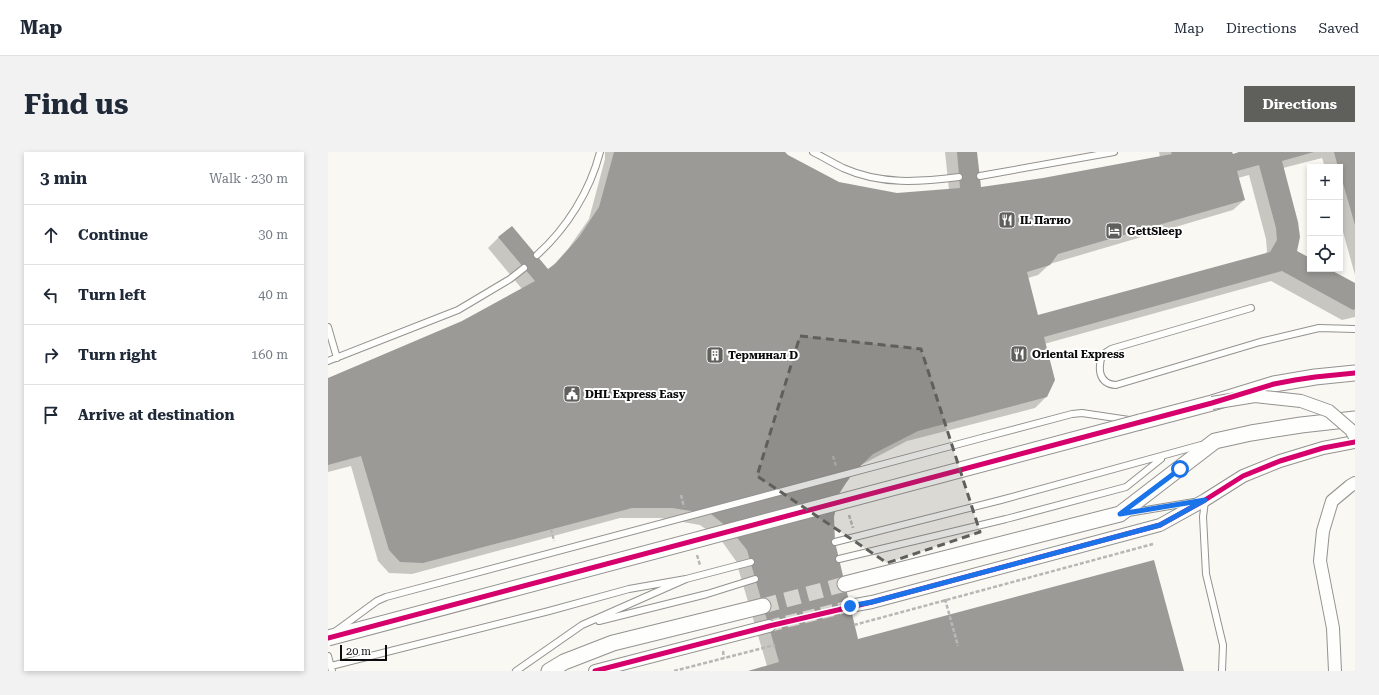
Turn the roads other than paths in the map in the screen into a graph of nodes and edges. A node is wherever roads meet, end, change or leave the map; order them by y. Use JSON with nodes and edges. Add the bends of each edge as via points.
{"nodes":[{"id":1,"x":600,"y":152,"type":"edge"},
{"id":2,"x":813,"y":152,"type":"edge"},
{"id":3,"x":1114,"y":152,"type":"edge"},
{"id":4,"x":980,"y":176,"type":"dead end"},
{"id":5,"x":959,"y":177,"type":"dead end"},
{"id":6,"x":537,"y":255,"type":"dead end"},
{"id":7,"x":524,"y":268,"type":"dead end"},
{"id":8,"x":1251,"y":308,"type":"dead end"},
{"id":9,"x":328,"y":328,"type":"edge"},
{"id":10,"x":1355,"y":329,"type":"edge"},
{"id":11,"x":336,"y":358,"type":"junction"},
{"id":12,"x":328,"y":361,"type":"edge"},
{"id":13,"x":1355,"y":374,"type":"edge"},
{"id":14,"x":1212,"y":403,"type":"junction"},
{"id":15,"x":1355,"y":419,"type":"edge"},
{"id":16,"x":1140,"y":422,"type":"junction"},
{"id":17,"x":1355,"y":437,"type":"edge"},
{"id":18,"x":1215,"y":441,"type":"junction"},
{"id":19,"x":1355,"y":442,"type":"edge"},
{"id":20,"x":1164,"y":456,"type":"junction"},
{"id":21,"x":1355,"y":483,"type":"edge"},
{"id":22,"x":1205,"y":500,"type":"junction"},
{"id":23,"x":1120,"y":514,"type":"junction"},
{"id":24,"x":835,"y":542,"type":"dead end"},
{"id":25,"x":839,"y":559,"type":"dead end"},
{"id":26,"x":751,"y":562,"type":"dead end"},
{"id":27,"x":686,"y":579,"type":"junction"},
{"id":28,"x":755,"y":579,"type":"dead end"},
{"id":29,"x":845,"y":584,"type":"tunnel mouth"},
{"id":30,"x":763,"y":606,"type":"tunnel mouth"},
{"id":31,"x":850,"y":606,"type":"tunnel mouth"},
{"id":32,"x":582,"y":626,"type":"junction"},
{"id":33,"x":769,"y":626,"type":"tunnel mouth"},
{"id":34,"x":328,"y":637,"type":"edge"},
{"id":35,"x":328,"y":656,"type":"edge"},
{"id":36,"x":331,"y":668,"type":"edge"},
{"id":37,"x":516,"y":671,"type":"edge"},
{"id":38,"x":549,"y":671,"type":"edge"},
{"id":39,"x":596,"y":671,"type":"edge"},
{"id":40,"x":1222,"y":671,"type":"edge"},
{"id":41,"x":1335,"y":671,"type":"edge"}],
"edges":[{"from":1,"to":6,"type":"lane","via":[[595,172],[583,195],[564,224]]},
{"from":2,"to":5,"type":"lane","via":[[866,176],[900,182]]},
{"from":3,"to":4,"type":"lane"},
{"from":7,"to":11,"type":"lane","via":[[458,310]]},
{"from":8,"to":10,"type":"lane","via":[[1111,349],[1100,359],[1102,379],[1106,383],[1116,385],[1260,342],[1319,328]]},
{"from":9,"to":11,"type":"lane"},
{"from":11,"to":12,"type":"lane"},
{"from":13,"to":14,"type":"street","bridge":true,"via":[[1274,384]]},
{"from":14,"to":16,"type":"street"},
{"from":14,"to":17,"type":"street","bridge":true,"via":[[1255,396],[1301,401],[1329,411],[1351,430]]},
{"from":15,"to":18,"type":"street","via":[[1301,425]]},
{"from":16,"to":34,"type":"street","bridge":true},
{"from":16,"to":34,"type":"lane","bridge":true,"via":[[1082,413],[1063,417],[386,597]]},
{"from":18,"to":20,"type":"lane"},
{"from":18,"to":23,"type":"street"},
{"from":19,"to":22,"type":"street","via":[[1323,448],[1280,461],[1244,476]]},
{"from":20,"to":24,"type":"lane"},
{"from":20,"to":25,"type":"lane","via":[[1126,487]]},
{"from":21,"to":41,"type":"street","via":[[1332,501],[1323,531],[1320,561],[1333,628]]},
{"from":22,"to":23,"type":"lane"},
{"from":22,"to":31,"type":"street","via":[[1160,525]]},
{"from":22,"to":40,"type":"lane","via":[[1203,517],[1206,574],[1223,645]]},
{"from":23,"to":29,"type":"street"},
{"from":26,"to":27,"type":"lane"},
{"from":27,"to":32,"type":"lane"},
{"from":27,"to":36,"type":"lane","via":[[629,589]]},
{"from":28,"to":32,"type":"lane"},
{"from":30,"to":38,"type":"street","via":[[613,643],[564,662]]},
{"from":32,"to":37,"type":"lane"},
{"from":33,"to":39,"type":"street"},
{"from":35,"to":36,"type":"lane"}]}
